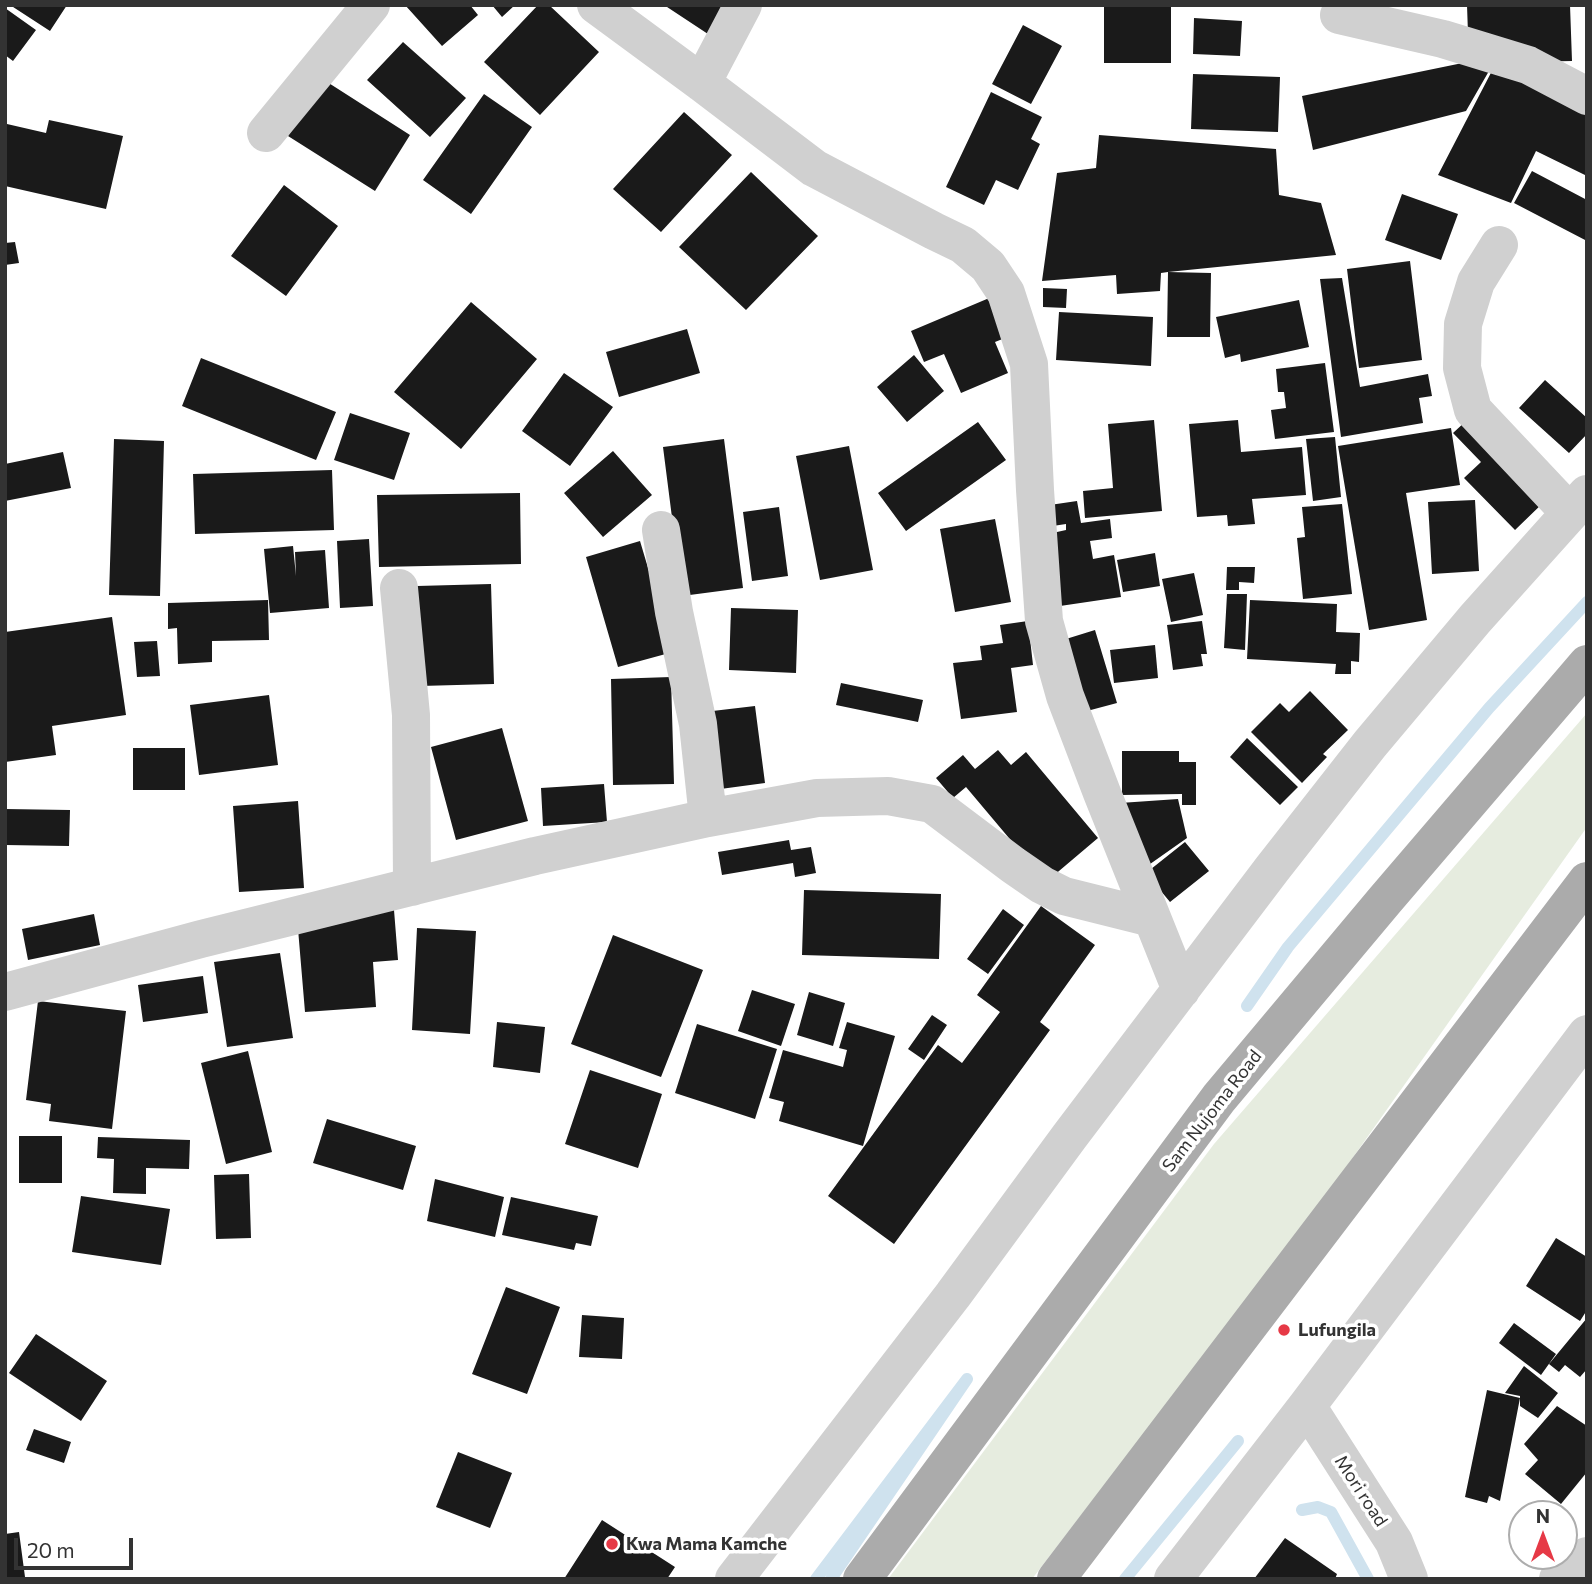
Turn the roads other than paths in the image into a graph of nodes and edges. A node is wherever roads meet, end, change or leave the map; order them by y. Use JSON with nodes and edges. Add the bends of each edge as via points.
{"nodes":[{"id":1,"x":371,"y":5,"type":"edge"},
{"id":2,"x":596,"y":5,"type":"edge"},
{"id":3,"x":743,"y":5,"type":"edge"},
{"id":4,"x":1339,"y":15,"type":"dead end"},
{"id":5,"x":702,"y":83,"type":"junction"},
{"id":6,"x":1587,"y":96,"type":"edge"},
{"id":7,"x":267,"y":133,"type":"dead end"},
{"id":8,"x":1499,"y":245,"type":"dead end"},
{"id":9,"x":1578,"y":504,"type":"edge"},
{"id":10,"x":661,"y":530,"type":"dead end"},
{"id":11,"x":399,"y":588,"type":"dead end"},
{"id":12,"x":1587,"y":664,"type":"edge"},
{"id":13,"x":708,"y":818,"type":"junction"},
{"id":14,"x":1587,"y":881,"type":"edge"},
{"id":15,"x":411,"y":887,"type":"junction"},
{"id":16,"x":1152,"y":918,"type":"junction"},
{"id":17,"x":1181,"y":990,"type":"junction"},
{"id":18,"x":5,"y":992,"type":"edge"},
{"id":19,"x":1587,"y":1034,"type":"edge"},
{"id":20,"x":1307,"y":1406,"type":"junction"},
{"id":21,"x":1587,"y":1556,"type":"edge"},
{"id":22,"x":734,"y":1579,"type":"edge"},
{"id":23,"x":862,"y":1579,"type":"edge"},
{"id":24,"x":1056,"y":1579,"type":"edge"},
{"id":25,"x":1173,"y":1579,"type":"edge"},
{"id":26,"x":1409,"y":1579,"type":"edge"},
{"id":27,"x":1558,"y":1579,"type":"edge"}],
"edges":[{"from":1,"to":7,"type":"street"},
{"from":2,"to":5,"type":"street"},
{"from":3,"to":5,"type":"street"},
{"from":4,"to":6,"type":"street","via":[[1528,65]]},
{"from":5,"to":16,"type":"street","via":[[814,168],[963,245],[988,266],[1006,293],[1029,364],[1044,621],[1065,696]]},
{"from":8,"to":9,"type":"street","via":[[1476,282],[1463,324],[1462,368],[1473,410]]},
{"from":9,"to":17,"type":"street","via":[[1370,744]]},
{"from":10,"to":13,"type":"street","via":[[698,724]]},
{"from":11,"to":15,"type":"street","via":[[411,715]]},
{"from":12,"to":23,"type":"main road","name":"Sam Nujoma Road","via":[[1219,1098]]},
{"from":13,"to":15,"type":"street"},
{"from":13,"to":16,"type":"street","via":[[817,797],[887,796],[932,804],[1042,885],[1064,896]]},
{"from":14,"to":24,"type":"main road"},
{"from":15,"to":18,"type":"street"},
{"from":16,"to":17,"type":"street"},
{"from":17,"to":22,"type":"street"},
{"from":19,"to":20,"type":"street"},
{"from":20,"to":25,"type":"street"},
{"from":20,"to":26,"type":"street","name":"Mori road","via":[[1394,1542]]},
{"from":21,"to":27,"type":"street"}]}
